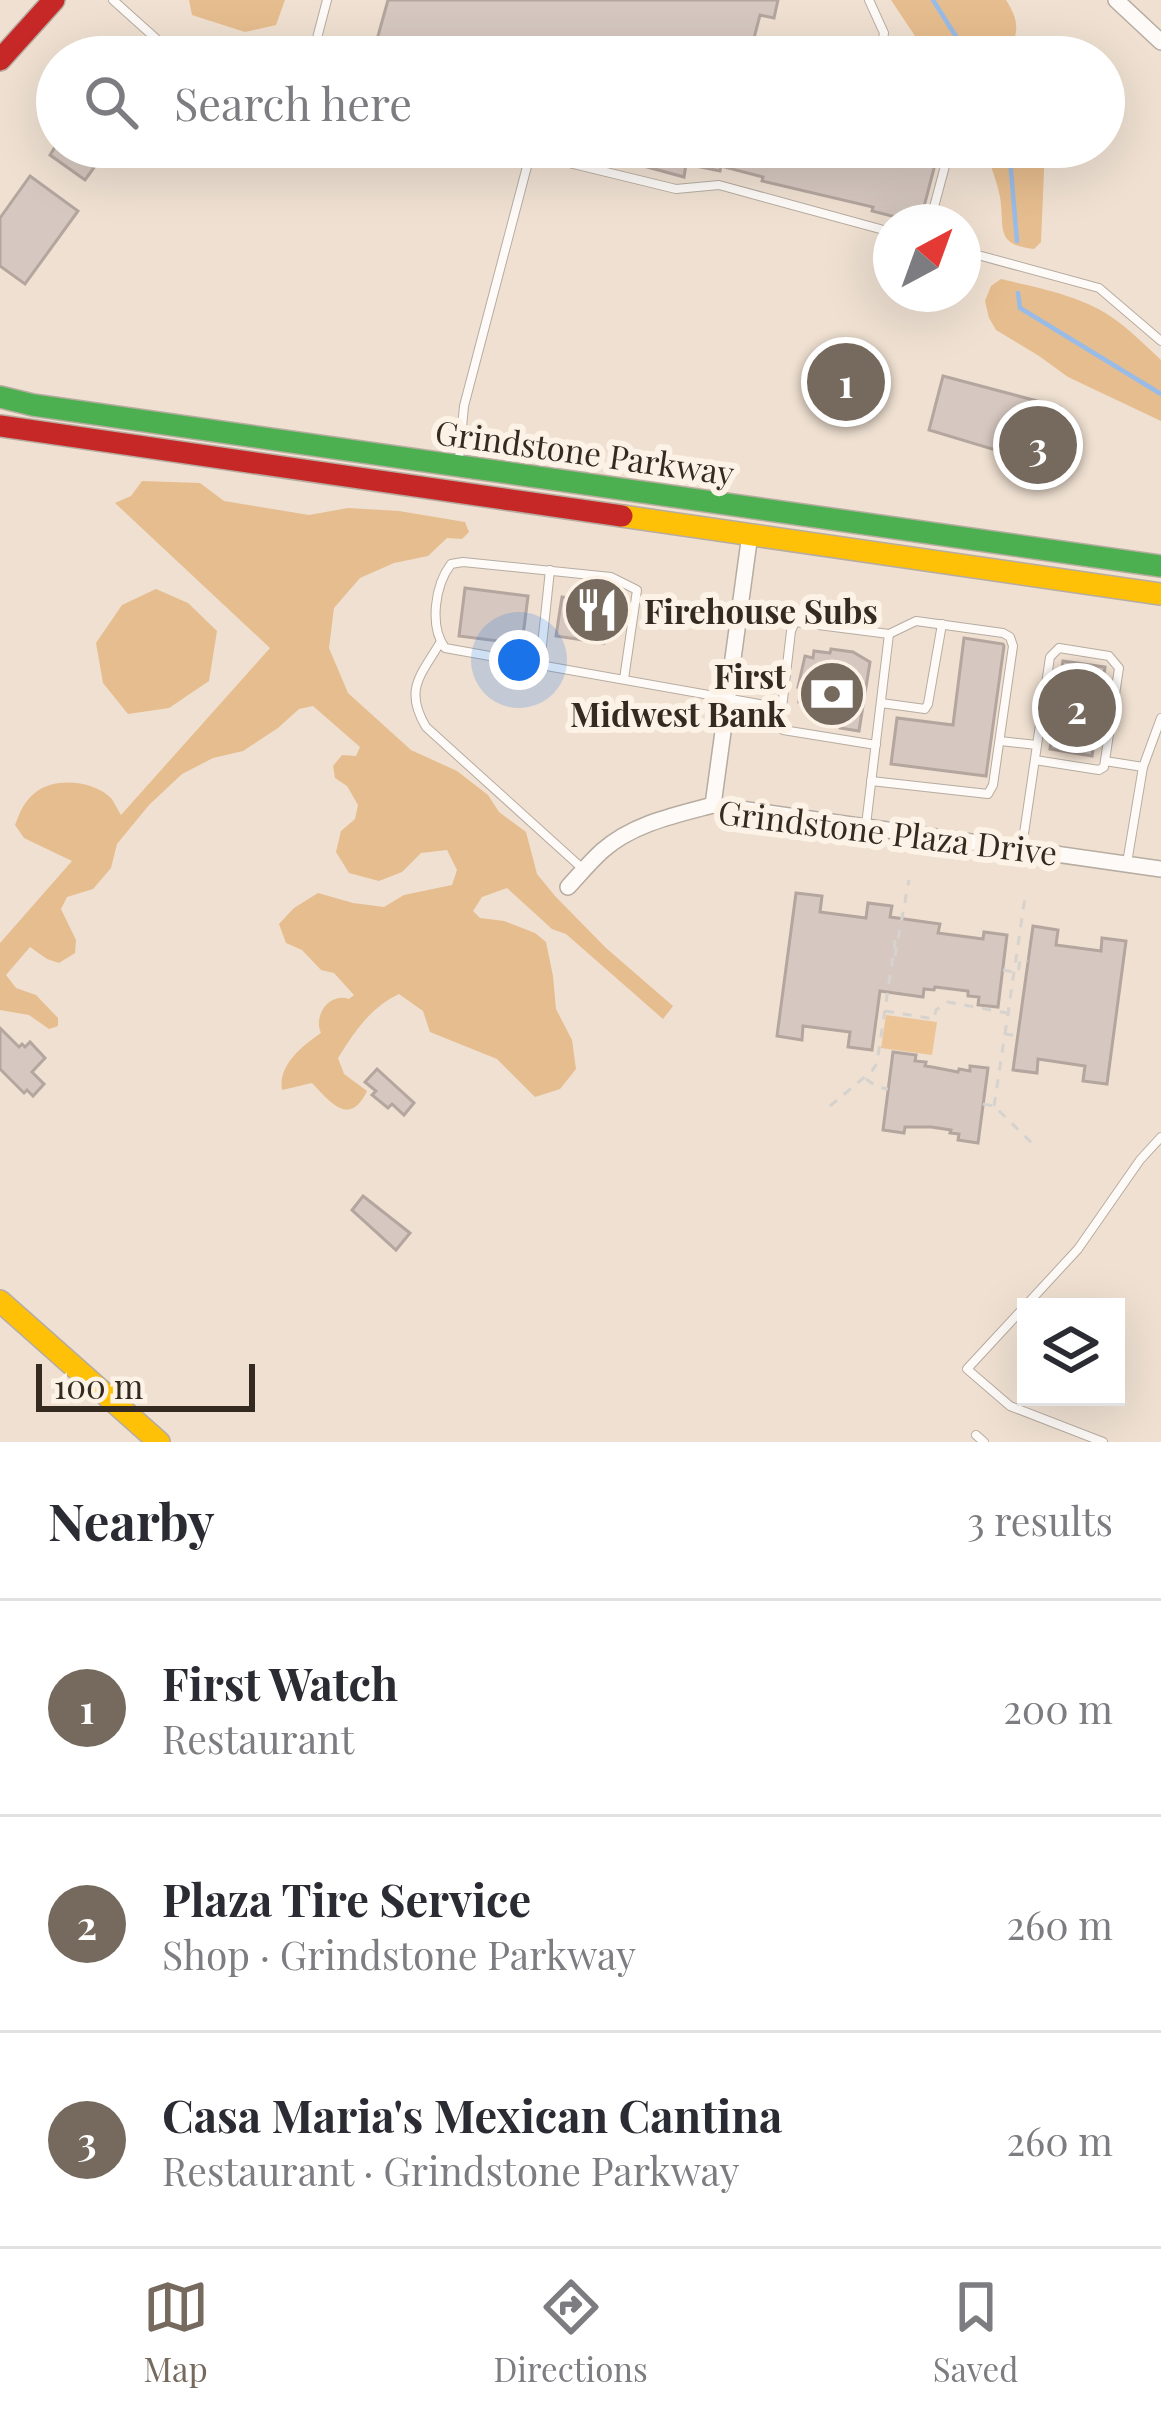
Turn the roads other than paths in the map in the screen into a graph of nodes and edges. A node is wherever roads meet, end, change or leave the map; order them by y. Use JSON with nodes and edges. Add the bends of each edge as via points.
{"nodes":[{"id":1,"x":54,"y":0,"type":"edge"},
{"id":2,"x":113,"y":0,"type":"edge"},
{"id":3,"x":327,"y":0,"type":"edge"},
{"id":4,"x":869,"y":0,"type":"edge"},
{"id":5,"x":1116,"y":0,"type":"edge"},
{"id":6,"x":153,"y":36,"type":"edge"},
{"id":7,"x":318,"y":36,"type":"edge"},
{"id":8,"x":884,"y":36,"type":"edge"},
{"id":9,"x":1161,"y":41,"type":"edge"},
{"id":10,"x":0,"y":60,"type":"edge"},
{"id":11,"x":526,"y":168,"type":"edge"},
{"id":12,"x":588,"y":168,"type":"edge"},
{"id":13,"x":944,"y":168,"type":"edge"},
{"id":14,"x":935,"y":204,"type":"edge"},
{"id":15,"x":873,"y":227,"type":"edge"},
{"id":16,"x":981,"y":256,"type":"edge"},
{"id":17,"x":1161,"y":341,"type":"edge"},
{"id":18,"x":0,"y":397,"type":"edge"},
{"id":19,"x":0,"y":426,"type":"edge"},
{"id":20,"x":458,"y":466,"type":"junction"},
{"id":21,"x":750,"y":534,"type":"junction"},
{"id":22,"x":1161,"y":566,"type":"edge"},
{"id":23,"x":550,"y":570,"type":"junction"},
{"id":24,"x":1161,"y":593,"type":"edge"},
{"id":25,"x":942,"y":624,"type":"junction"},
{"id":26,"x":890,"y":634,"type":"junction"},
{"id":27,"x":440,"y":644,"type":"junction"},
{"id":28,"x":540,"y":664,"type":"junction"},
{"id":29,"x":624,"y":680,"type":"junction"},
{"id":30,"x":727,"y":698,"type":"junction"},
{"id":31,"x":881,"y":704,"type":"junction"},
{"id":32,"x":782,"y":708,"type":"junction"},
{"id":33,"x":1160,"y":723,"type":"edge"},
{"id":34,"x":1000,"y":741,"type":"junction"},
{"id":35,"x":1037,"y":745,"type":"junction"},
{"id":36,"x":876,"y":746,"type":"junction"},
{"id":37,"x":1035,"y":760,"type":"junction"},
{"id":38,"x":1105,"y":760,"type":"junction"},
{"id":39,"x":1143,"y":767,"type":"junction"},
{"id":40,"x":872,"y":781,"type":"junction"},
{"id":41,"x":713,"y":805,"type":"junction"},
{"id":42,"x":866,"y":826,"type":"junction"},
{"id":43,"x":1022,"y":848,"type":"junction"},
{"id":44,"x":1127,"y":863,"type":"junction"},
{"id":45,"x":1161,"y":869,"type":"edge"},
{"id":46,"x":584,"y":870,"type":"junction"},
{"id":47,"x":568,"y":887,"type":"dead end"},
{"id":48,"x":1161,"y":1137,"type":"edge"},
{"id":49,"x":0,"y":1300,"type":"edge"},
{"id":50,"x":159,"y":1442,"type":"edge"},
{"id":51,"x":1103,"y":1442,"type":"edge"}],
"edges":[{"from":1,"to":10,"type":"main road"},
{"from":2,"to":6,"type":"lane"},
{"from":3,"to":7,"type":"lane"},
{"from":4,"to":8,"type":"lane"},
{"from":5,"to":9,"type":"street"},
{"from":11,"to":20,"type":"lane","via":[[464,406]]},
{"from":12,"to":15,"type":"lane","via":[[676,189],[719,185]]},
{"from":13,"to":14,"type":"lane"},
{"from":16,"to":17,"type":"lane","via":[[1099,288]]},
{"from":18,"to":20,"type":"main road","name":"Grindstone Parkway"},
{"from":19,"to":21,"type":"main road","name":"Grindstone Parkway"},
{"from":20,"to":22,"type":"main road","name":"Grindstone Parkway"},
{"from":21,"to":24,"type":"main road","name":"Grindstone Parkway"},
{"from":21,"to":30,"type":"street"},
{"from":23,"to":27,"type":"lane","via":[[451,564],[437,604]]},
{"from":23,"to":28,"type":"lane"},
{"from":23,"to":29,"type":"lane","via":[[637,590]]},
{"from":25,"to":26,"type":"lane","via":[[916,621]]},
{"from":25,"to":31,"type":"lane","via":[[928,704]]},
{"from":25,"to":34,"type":"lane","via":[[1013,641]]},
{"from":26,"to":31,"type":"lane"},
{"from":26,"to":32,"type":"lane","via":[[795,622]]},
{"from":27,"to":28,"type":"lane"},
{"from":27,"to":46,"type":"lane","via":[[418,680],[415,708],[426,727]]},
{"from":28,"to":29,"type":"lane"},
{"from":29,"to":30,"type":"lane"},
{"from":30,"to":32,"type":"lane"},
{"from":30,"to":41,"type":"street"},
{"from":31,"to":36,"type":"lane"},
{"from":32,"to":36,"type":"lane","via":[[787,732]]},
{"from":33,"to":39,"type":"lane"},
{"from":34,"to":35,"type":"lane"},
{"from":34,"to":40,"type":"lane","via":[[988,794]]},
{"from":35,"to":37,"type":"lane"},
{"from":35,"to":38,"type":"lane","via":[[1054,650],[1109,656],[1119,668]]},
{"from":36,"to":40,"type":"lane"},
{"from":37,"to":38,"type":"lane","via":[[1099,770]]},
{"from":37,"to":43,"type":"lane"},
{"from":38,"to":39,"type":"lane"},
{"from":39,"to":44,"type":"lane"},
{"from":40,"to":42,"type":"lane"},
{"from":41,"to":42,"type":"street","name":"Grindstone Plaza Drive"},
{"from":41,"to":46,"type":"street","name":"Grindstone Plaza Drive","via":[[634,830]]},
{"from":42,"to":43,"type":"street","name":"Grindstone Plaza Drive"},
{"from":43,"to":44,"type":"street","name":"Grindstone Plaza Drive"},
{"from":44,"to":45,"type":"street","name":"Grindstone Plaza Drive"},
{"from":46,"to":47,"type":"street","name":"Grindstone Plaza Drive"},
{"from":48,"to":51,"type":"lane","via":[[1078,1249],[967,1369],[1010,1406]]},
{"from":49,"to":50,"type":"main road"}]}
